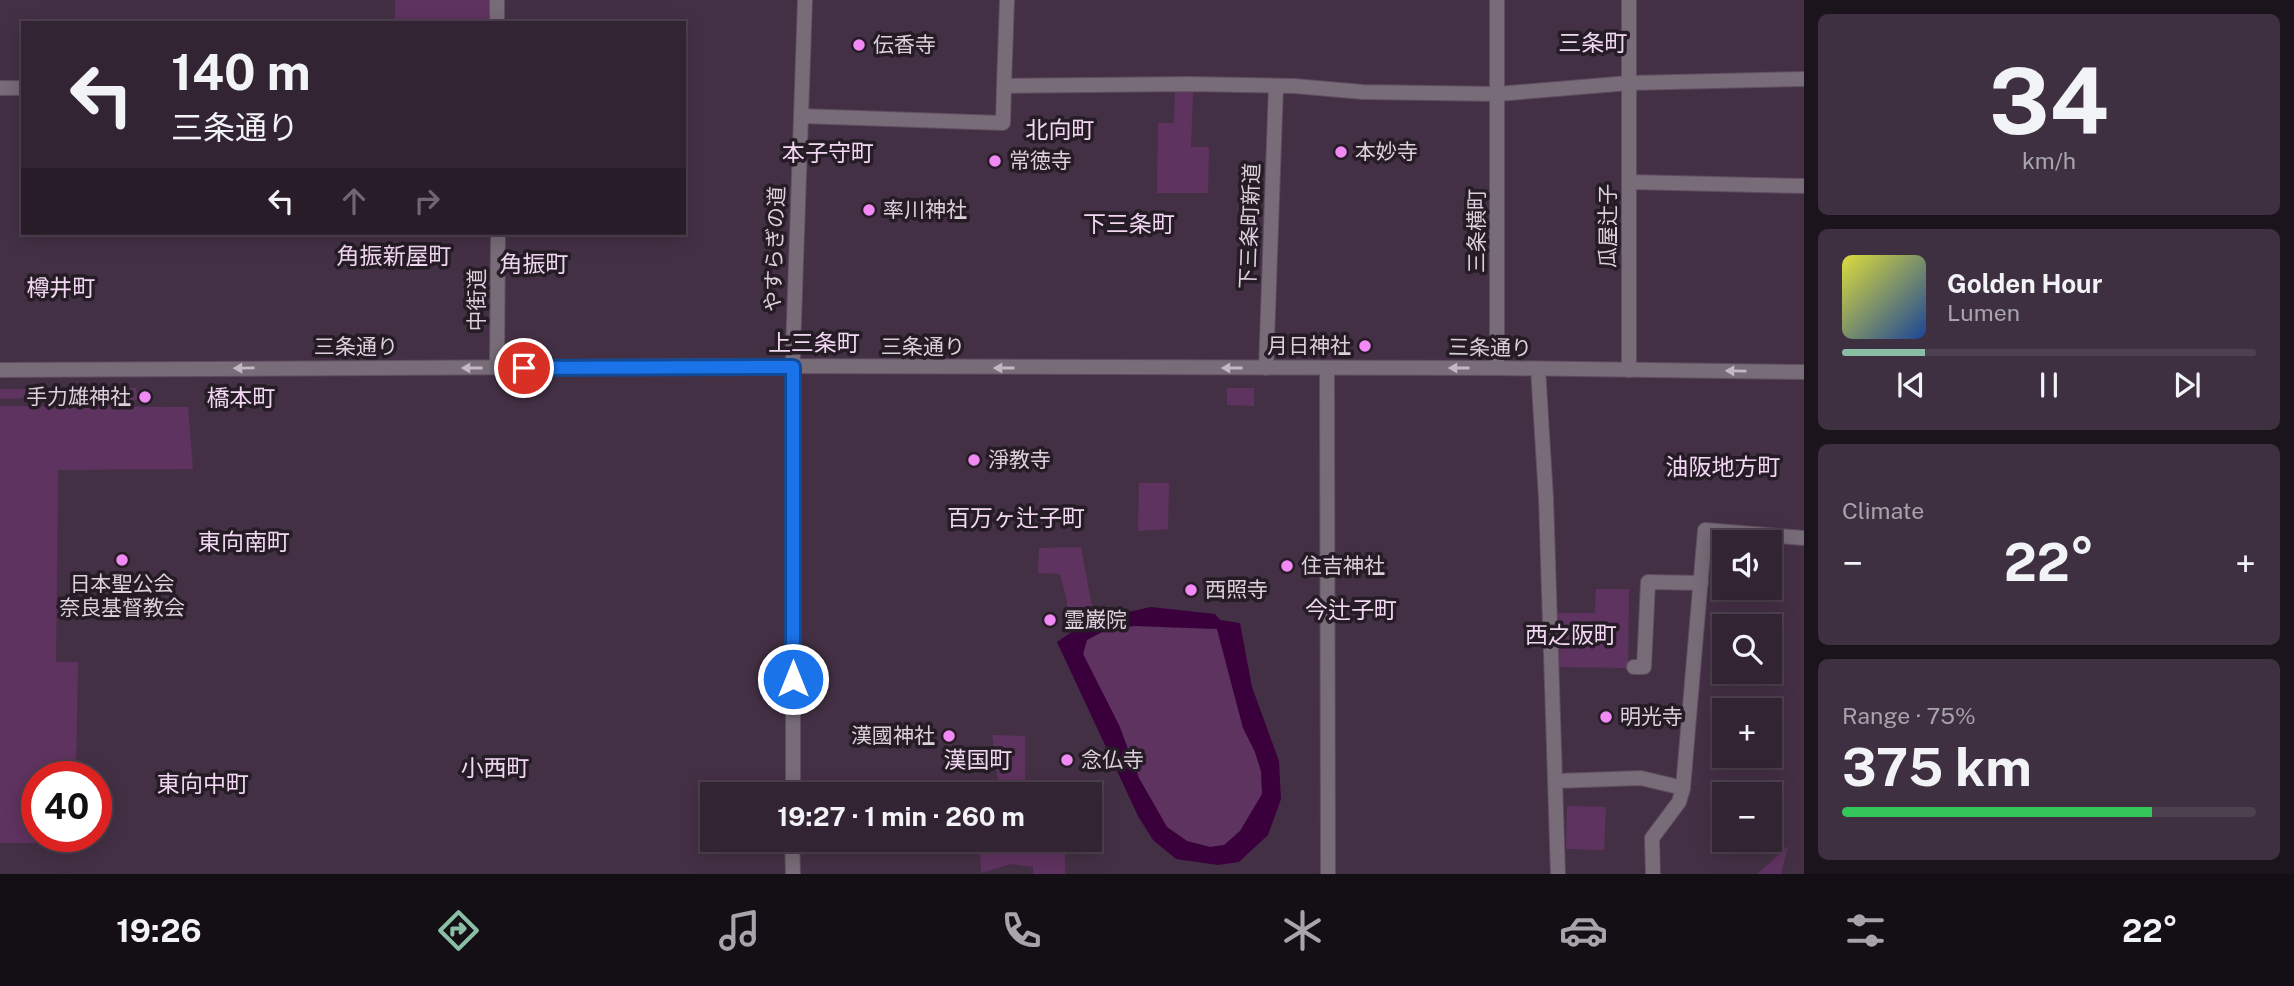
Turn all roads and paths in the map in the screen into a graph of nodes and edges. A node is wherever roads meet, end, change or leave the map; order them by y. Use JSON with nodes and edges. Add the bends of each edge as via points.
{"nodes":[{"id":1,"x":497,"y":0,"type":"edge"},
{"id":2,"x":805,"y":0,"type":"edge"},
{"id":3,"x":1006,"y":0,"type":"edge"},
{"id":4,"x":1497,"y":0,"type":"edge"},
{"id":5,"x":1629,"y":0,"type":"edge"},
{"id":6,"x":497,"y":21,"type":"edge"},
{"id":7,"x":1804,"y":79,"type":"edge"},
{"id":8,"x":1629,"y":83,"type":"junction"},
{"id":9,"x":1004,"y":86,"type":"junction"},
{"id":10,"x":1276,"y":86,"type":"junction"},
{"id":11,"x":0,"y":88,"type":"edge"},
{"id":12,"x":21,"y":88,"type":"edge"},
{"id":13,"x":1498,"y":94,"type":"junction"},
{"id":14,"x":801,"y":116,"type":"junction"},
{"id":15,"x":1629,"y":182,"type":"junction"},
{"id":16,"x":1804,"y":186,"type":"edge"},
{"id":17,"x":498,"y":235,"type":"edge"},
{"id":18,"x":793,"y":367,"type":"junction"},
{"id":19,"x":497,"y":368,"type":"junction"},
{"id":20,"x":1266,"y":368,"type":"junction"},
{"id":21,"x":1326,"y":368,"type":"junction"},
{"id":22,"x":1497,"y":368,"type":"junction"},
{"id":23,"x":1538,"y":369,"type":"junction"},
{"id":24,"x":0,"y":370,"type":"edge"},
{"id":25,"x":1629,"y":370,"type":"junction"},
{"id":26,"x":1804,"y":372,"type":"edge"},
{"id":27,"x":1804,"y":538,"type":"edge"},
{"id":28,"x":1701,"y":583,"type":"junction"},
{"id":29,"x":1634,"y":667,"type":"dead end"},
{"id":30,"x":1556,"y":781,"type":"junction"},
{"id":31,"x":793,"y":782,"type":"edge"},
{"id":32,"x":1684,"y":788,"type":"junction"},
{"id":33,"x":792,"y":852,"type":"edge"},
{"id":34,"x":793,"y":874,"type":"edge"},
{"id":35,"x":1328,"y":874,"type":"edge"},
{"id":36,"x":1558,"y":874,"type":"edge"},
{"id":37,"x":1653,"y":874,"type":"edge"}],
"edges":[{"from":1,"to":6,"type":"street"},
{"from":2,"to":14,"type":"street","name":"やすらぎの道"},
{"from":3,"to":9,"type":"street"},
{"from":4,"to":13,"type":"street","name":"三条横町"},
{"from":5,"to":8,"type":"street","name":"瓜屋辻子"},
{"from":7,"to":8,"type":"street"},
{"from":8,"to":13,"type":"street"},
{"from":8,"to":15,"type":"street","name":"瓜屋辻子"},
{"from":9,"to":10,"type":"street"},
{"from":9,"to":14,"type":"street","via":[[1003,123]]},
{"from":10,"to":13,"type":"street"},
{"from":10,"to":20,"type":"street","name":"下三条町新道"},
{"from":11,"to":12,"type":"street"},
{"from":13,"to":22,"type":"street","name":"三条横町"},
{"from":14,"to":18,"type":"street","name":"やすらぎの道"},
{"from":15,"to":16,"type":"street"},
{"from":15,"to":25,"type":"street","name":"瓜屋辻子"},
{"from":17,"to":19,"type":"street","name":"中街道"},
{"from":18,"to":19,"type":"street","name":"三条通り"},
{"from":20,"to":18,"type":"street","name":"三条通り","one_way":true},
{"from":18,"to":31,"type":"street","name":"やすらぎの道"},
{"from":19,"to":24,"type":"street","name":"三条通り","one_way":true},
{"from":20,"to":21,"type":"street","name":"三条通り"},
{"from":22,"to":21,"type":"street","name":"三条通り","one_way":true},
{"from":21,"to":35,"type":"street"},
{"from":22,"to":23,"type":"street","name":"三条通り"},
{"from":23,"to":25,"type":"street","name":"三条通り"},
{"from":23,"to":30,"type":"street"},
{"from":26,"to":25,"type":"street","name":"三条通り","one_way":true},
{"from":27,"to":28,"type":"street","via":[[1705,530]]},
{"from":28,"to":29,"type":"street","via":[[1648,582],[1644,667]]},
{"from":28,"to":32,"type":"street"},
{"from":30,"to":32,"type":"street","via":[[1641,778]]},
{"from":30,"to":36,"type":"street"},
{"from":32,"to":37,"type":"street","via":[[1652,838]]},
{"from":33,"to":34,"type":"street"}]}
